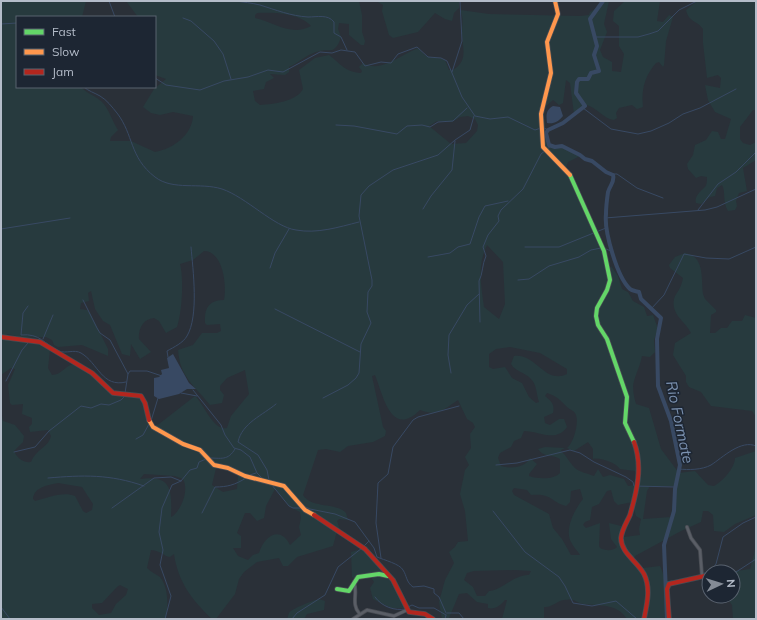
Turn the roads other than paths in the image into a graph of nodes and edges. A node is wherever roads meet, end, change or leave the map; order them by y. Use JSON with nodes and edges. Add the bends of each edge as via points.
{"nodes":[{"id":1,"x":555,"y":1,"type":"edge"},
{"id":2,"x":1,"y":337,"type":"edge"},
{"id":3,"x":687,"y":527,"type":"dead end"},
{"id":4,"x":701,"y":564,"type":"edge"},
{"id":5,"x":701,"y":576,"type":"edge"},
{"id":6,"x":391,"y":577,"type":"junction"},
{"id":7,"x":354,"y":582,"type":"junction"},
{"id":8,"x":337,"y":589,"type":"dead end"},
{"id":9,"x":407,"y":610,"type":"junction"},
{"id":10,"x":359,"y":613,"type":"junction"},
{"id":11,"x":353,"y":619,"type":"edge"},
{"id":12,"x":433,"y":619,"type":"edge"},
{"id":13,"x":644,"y":619,"type":"edge"},
{"id":14,"x":669,"y":619,"type":"edge"}],
"edges":[{"from":1,"to":13,"type":"street","via":[[558,14],[547,42],[551,78],[540,114],[543,147],[570,175],[604,251],[609,271],[610,280],[596,316],[598,325],[607,339],[627,397],[626,427],[634,441],[639,465],[639,478],[621,534],[624,549],[646,576],[648,600]]},
{"from":2,"to":6,"type":"street","via":[[40,342],[92,373],[113,393],[141,396],[153,427],[183,444],[200,450],[214,465],[284,486],[305,510],[368,552]]},
{"from":3,"to":4,"type":"street","via":[[700,550]]},
{"from":5,"to":14,"type":"street","via":[[669,584]]},
{"from":6,"to":7,"type":"street","via":[[373,574],[357,577]]},
{"from":6,"to":9,"type":"street"},
{"from":7,"to":8,"type":"street","via":[[350,591]]},
{"from":7,"to":10,"type":"street","via":[[354,606]]},
{"from":9,"to":10,"type":"street","via":[[394,616],[370,609]]},
{"from":9,"to":12,"type":"street","via":[[414,614],[425,614]]},
{"from":10,"to":11,"type":"street"}]}
